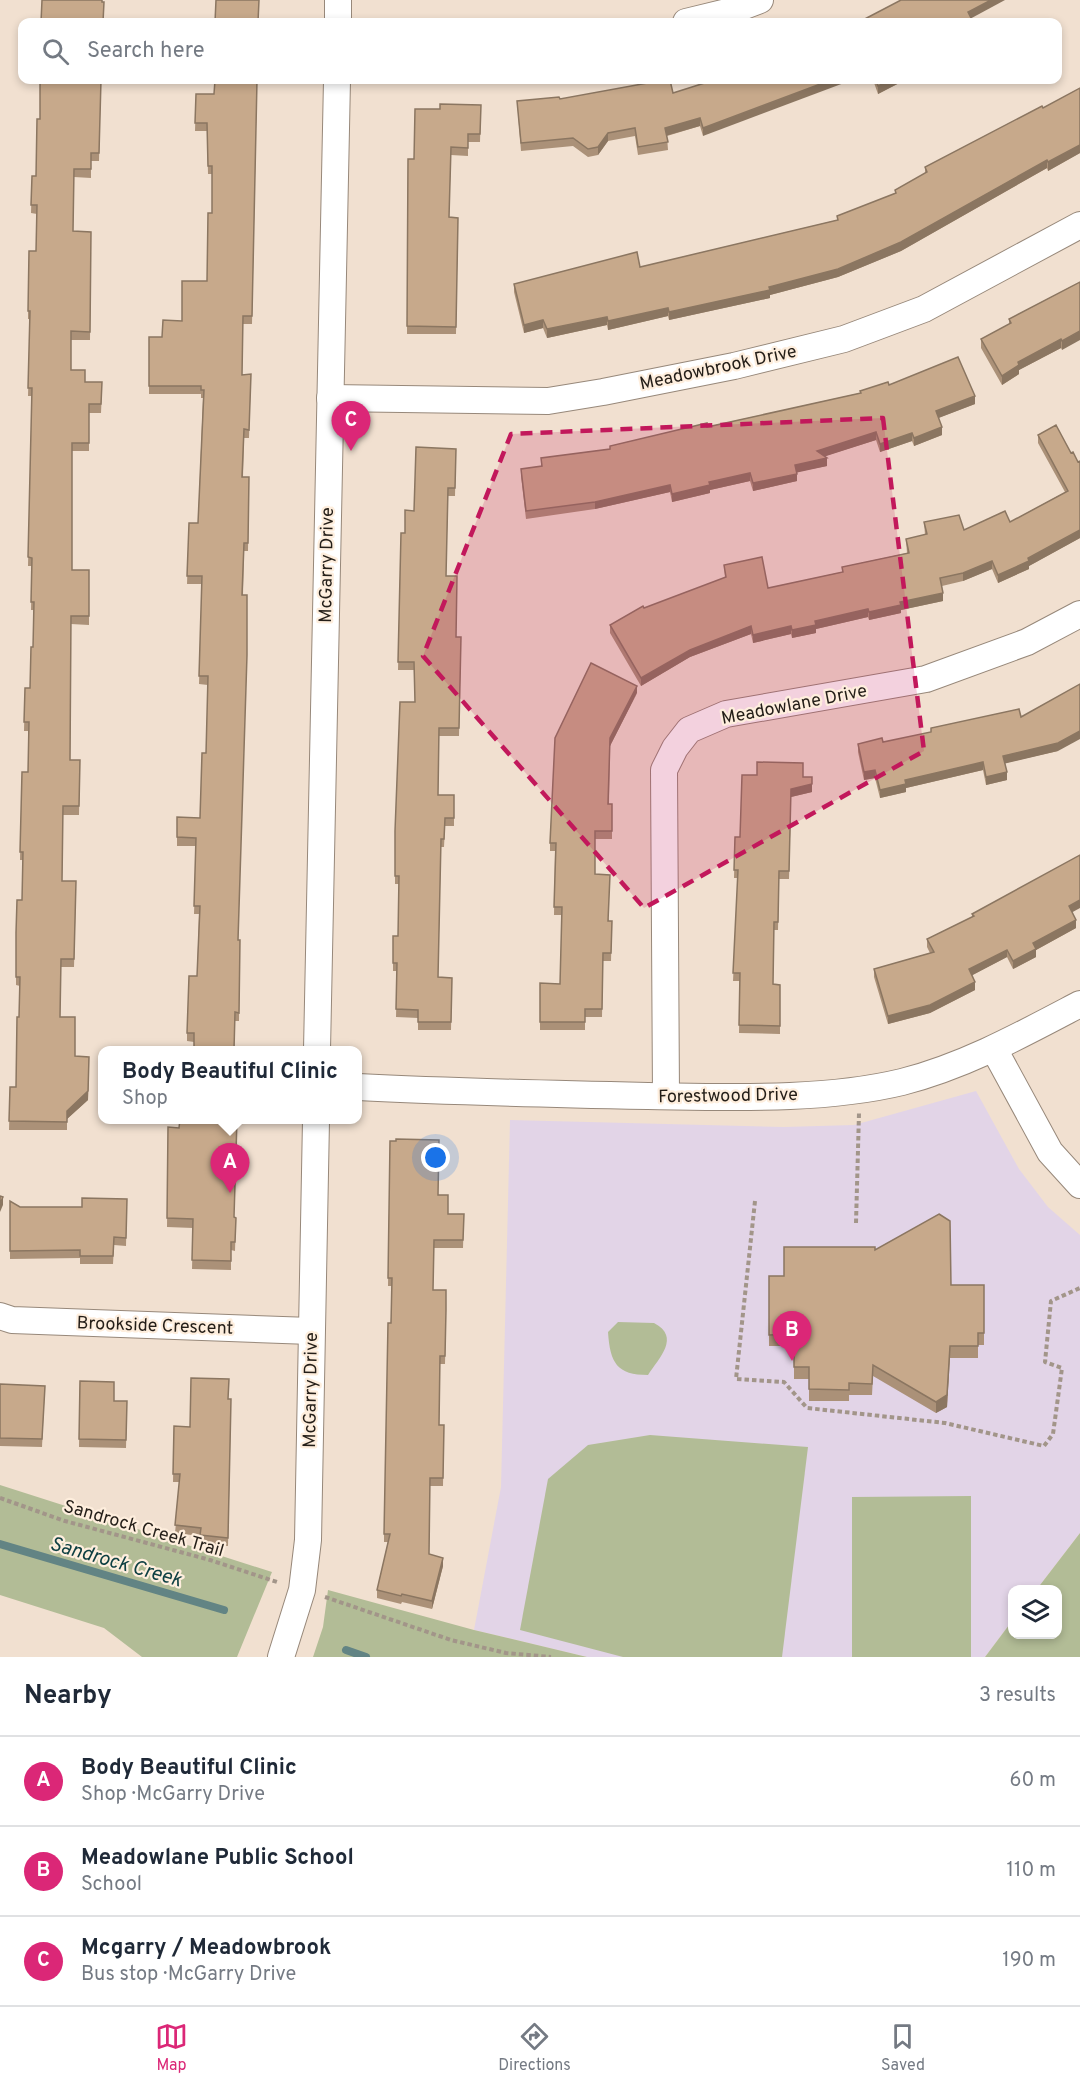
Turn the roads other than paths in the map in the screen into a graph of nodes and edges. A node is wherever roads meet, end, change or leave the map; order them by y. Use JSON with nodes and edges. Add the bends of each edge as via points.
{"nodes":[{"id":1,"x":338,"y":0,"type":"edge"},
{"id":2,"x":760,"y":0,"type":"edge"},
{"id":3,"x":338,"y":18,"type":"edge"},
{"id":4,"x":702,"y":18,"type":"edge"},
{"id":5,"x":337,"y":84,"type":"edge"},
{"id":6,"x":1080,"y":225,"type":"edge"},
{"id":7,"x":330,"y":398,"type":"junction"},
{"id":8,"x":1080,"y":614,"type":"edge"},
{"id":9,"x":1080,"y":1004,"type":"edge"},
{"id":10,"x":317,"y":1046,"type":"edge"},
{"id":11,"x":994,"y":1049,"type":"junction"},
{"id":12,"x":362,"y":1087,"type":"edge"},
{"id":13,"x":666,"y":1096,"type":"junction"},
{"id":14,"x":316,"y":1124,"type":"edge"},
{"id":15,"x":1080,"y":1185,"type":"edge"},
{"id":16,"x":0,"y":1316,"type":"edge"},
{"id":17,"x":310,"y":1331,"type":"junction"},
{"id":18,"x":281,"y":1657,"type":"edge"}],
"edges":[{"from":1,"to":3,"type":"street"},
{"from":2,"to":4,"type":"street"},
{"from":5,"to":7,"type":"street","name":"McGarry Drive"},
{"from":6,"to":7,"type":"street","name":"Meadowbrook Drive","via":[[924,309],[844,339],[734,366],[548,401]]},
{"from":7,"to":10,"type":"street","name":"McGarry Drive"},
{"from":8,"to":13,"type":"street","name":"Meadowlane Drive","via":[[1027,642],[926,679],[726,714],[688,730],[664,770]]},
{"from":9,"to":11,"type":"street","name":"Forestwood Drive"},
{"from":11,"to":13,"type":"street","name":"Forestwood Drive","via":[[902,1082],[860,1090],[755,1097]]},
{"from":11,"to":15,"type":"street","via":[[1050,1152]]},
{"from":12,"to":13,"type":"street","name":"Forestwood Drive"},
{"from":14,"to":17,"type":"street","name":"McGarry Drive"},
{"from":16,"to":17,"type":"street","name":"Brookside Crescent","via":[[12,1320]]},
{"from":17,"to":18,"type":"street","name":"McGarry Drive","via":[[308,1540],[302,1590]]}]}
